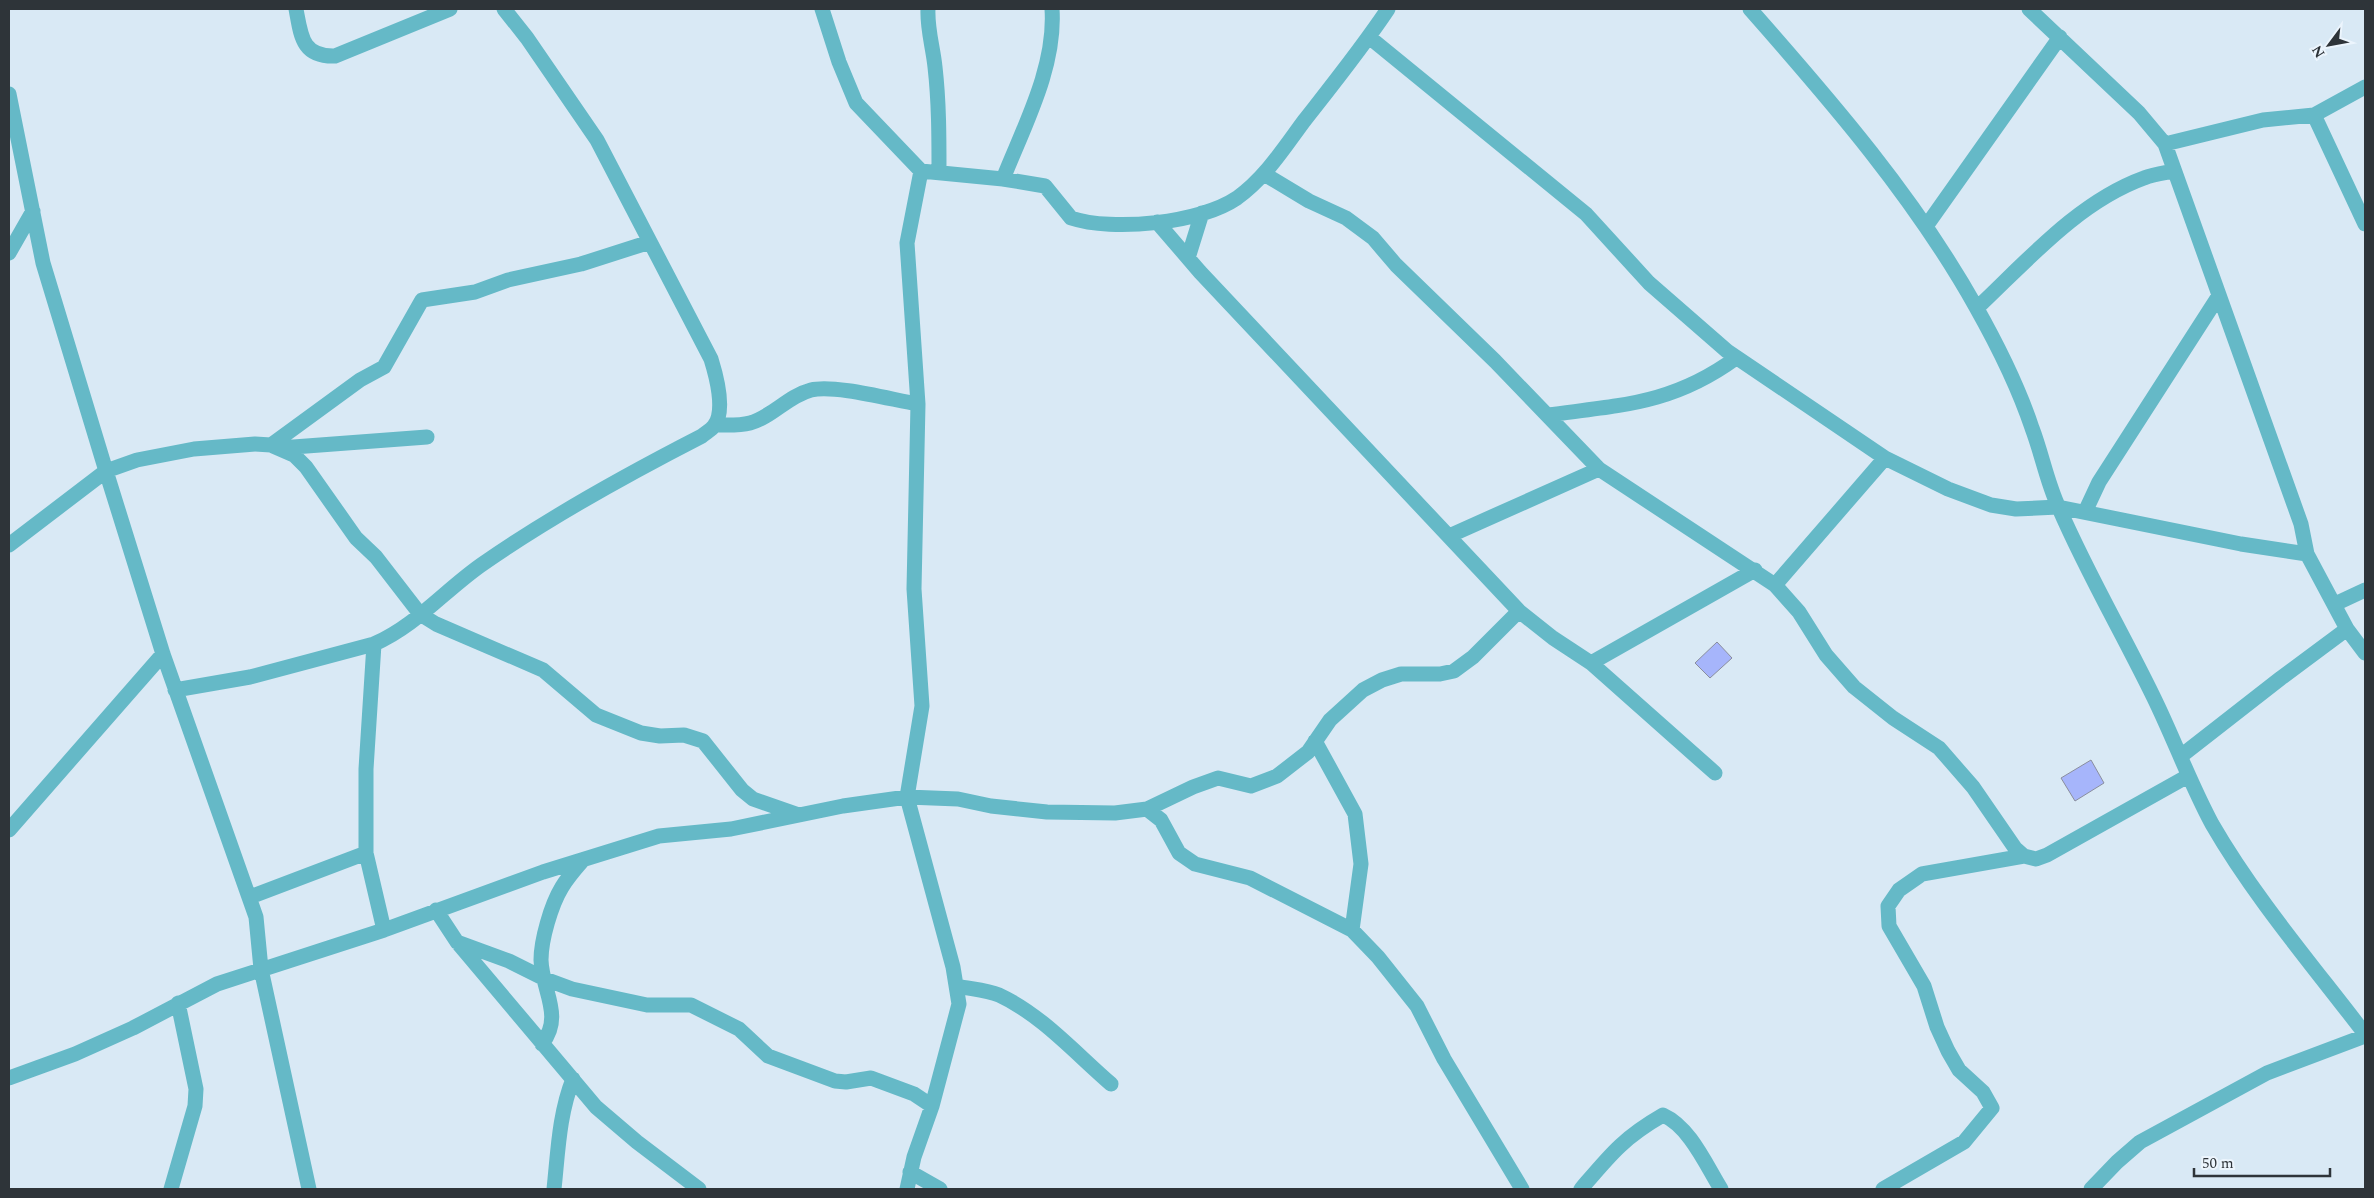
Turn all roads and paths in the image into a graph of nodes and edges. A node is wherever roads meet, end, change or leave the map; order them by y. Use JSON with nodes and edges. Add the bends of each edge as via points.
{"nodes":[{"id":1,"x":296,"y":9,"type":"edge"},
{"id":2,"x":450,"y":9,"type":"edge"},
{"id":3,"x":504,"y":9,"type":"edge"},
{"id":4,"x":822,"y":9,"type":"edge"},
{"id":5,"x":928,"y":9,"type":"edge"},
{"id":6,"x":1052,"y":9,"type":"edge"},
{"id":7,"x":1388,"y":9,"type":"edge"},
{"id":8,"x":1750,"y":9,"type":"edge"},
{"id":9,"x":2028,"y":9,"type":"edge"},
{"id":10,"x":1369,"y":37,"type":"junction"},
{"id":11,"x":2060,"y":37,"type":"junction"},
{"id":12,"x":2365,"y":87,"type":"edge"},
{"id":13,"x":9,"y":94,"type":"edge"},
{"id":14,"x":2314,"y":115,"type":"junction"},
{"id":15,"x":2165,"y":144,"type":"junction"},
{"id":16,"x":921,"y":171,"type":"junction"},
{"id":17,"x":2174,"y":171,"type":"junction"},
{"id":18,"x":939,"y":172,"type":"junction"},
{"id":19,"x":1264,"y":174,"type":"junction"},
{"id":20,"x":1003,"y":179,"type":"junction"},
{"id":21,"x":33,"y":211,"type":"junction"},
{"id":22,"x":1202,"y":213,"type":"junction"},
{"id":23,"x":1157,"y":222,"type":"junction"},
{"id":24,"x":2365,"y":224,"type":"edge"},
{"id":25,"x":1927,"y":225,"type":"junction"},
{"id":26,"x":650,"y":242,"type":"junction"},
{"id":27,"x":9,"y":254,"type":"edge"},
{"id":28,"x":1188,"y":258,"type":"junction"},
{"id":29,"x":2218,"y":297,"type":"junction"},
{"id":30,"x":1977,"y":308,"type":"junction"},
{"id":31,"x":1736,"y":358,"type":"junction"},
{"id":32,"x":918,"y":404,"type":"junction"},
{"id":33,"x":1548,"y":415,"type":"junction"},
{"id":34,"x":715,"y":425,"type":"junction"},
{"id":35,"x":427,"y":437,"type":"dead end"},
{"id":36,"x":275,"y":447,"type":"junction"},
{"id":37,"x":1884,"y":458,"type":"junction"},
{"id":38,"x":1599,"y":469,"type":"junction"},
{"id":39,"x":106,"y":471,"type":"junction"},
{"id":40,"x":2058,"y":507,"type":"junction"},
{"id":41,"x":2085,"y":512,"type":"junction"},
{"id":42,"x":1450,"y":536,"type":"junction"},
{"id":43,"x":9,"y":545,"type":"edge"},
{"id":44,"x":2307,"y":554,"type":"junction"},
{"id":45,"x":1755,"y":570,"type":"junction"},
{"id":46,"x":1775,"y":585,"type":"junction"},
{"id":47,"x":2365,"y":590,"type":"edge"},
{"id":48,"x":2335,"y":604,"type":"junction"},
{"id":49,"x":1519,"y":611,"type":"junction"},
{"id":50,"x":420,"y":614,"type":"junction"},
{"id":51,"x":2347,"y":629,"type":"junction"},
{"id":52,"x":374,"y":644,"type":"junction"},
{"id":53,"x":2365,"y":653,"type":"edge"},
{"id":54,"x":162,"y":654,"type":"junction"},
{"id":55,"x":1591,"y":663,"type":"junction"},
{"id":56,"x":176,"y":690,"type":"junction"},
{"id":57,"x":1315,"y":741,"type":"junction"},
{"id":58,"x":2182,"y":756,"type":"junction"},
{"id":59,"x":1714,"y":773,"type":"dead end"},
{"id":60,"x":2188,"y":776,"type":"junction"},
{"id":61,"x":908,"y":797,"type":"junction"},
{"id":62,"x":1147,"y":809,"type":"junction"},
{"id":63,"x":802,"y":816,"type":"junction"},
{"id":64,"x":9,"y":830,"type":"edge"},
{"id":65,"x":366,"y":853,"type":"junction"},
{"id":66,"x":2024,"y":856,"type":"junction"},
{"id":67,"x":583,"y":860,"type":"junction"},
{"id":68,"x":250,"y":897,"type":"junction"},
{"id":69,"x":436,"y":910,"type":"junction"},
{"id":70,"x":384,"y":930,"type":"junction"},
{"id":71,"x":1352,"y":930,"type":"junction"},
{"id":72,"x":457,"y":942,"type":"junction"},
{"id":73,"x":261,"y":969,"type":"junction"},
{"id":74,"x":545,"y":979,"type":"junction"},
{"id":75,"x":957,"y":986,"type":"junction"},
{"id":76,"x":178,"y":1003,"type":"junction"},
{"id":77,"x":2365,"y":1035,"type":"edge"},
{"id":78,"x":542,"y":1044,"type":"junction"},
{"id":79,"x":9,"y":1078,"type":"edge"},
{"id":80,"x":573,"y":1079,"type":"junction"},
{"id":81,"x":1111,"y":1084,"type":"dead end"},
{"id":82,"x":932,"y":1106,"type":"junction"},
{"id":83,"x":910,"y":1172,"type":"junction"},
{"id":84,"x":171,"y":1189,"type":"edge"},
{"id":85,"x":309,"y":1189,"type":"edge"},
{"id":86,"x":554,"y":1189,"type":"edge"},
{"id":87,"x":699,"y":1189,"type":"edge"},
{"id":88,"x":907,"y":1189,"type":"edge"},
{"id":89,"x":940,"y":1189,"type":"edge"},
{"id":90,"x":1522,"y":1189,"type":"edge"},
{"id":91,"x":1582,"y":1189,"type":"edge"},
{"id":92,"x":1721,"y":1189,"type":"edge"},
{"id":93,"x":1883,"y":1189,"type":"edge"},
{"id":94,"x":2091,"y":1189,"type":"edge"}],
"edges":[{"from":1,"to":2,"type":"street","via":[[301,34],[308,48],[320,56],[335,56]]},
{"from":3,"to":26,"type":"street","via":[[597,140]]},
{"from":4,"to":16,"type":"street","via":[[856,103]]},
{"from":5,"to":18,"type":"street","via":[[927,25],[935,65],[939,118]]},
{"from":6,"to":20,"type":"street","via":[[1047,64]]},
{"from":7,"to":10,"type":"street"},
{"from":8,"to":25,"type":"street","via":[[1847,123]]},
{"from":9,"to":11,"type":"street"},
{"from":10,"to":19,"type":"street"},
{"from":10,"to":31,"type":"street","via":[[1579,208],[1648,283]]},
{"from":11,"to":15,"type":"street","via":[[2139,113]]},
{"from":11,"to":25,"type":"street"},
{"from":12,"to":14,"type":"street"},
{"from":13,"to":21,"type":"street"},
{"from":14,"to":15,"type":"street","via":[[2263,120]]},
{"from":14,"to":24,"type":"street"},
{"from":15,"to":17,"type":"street"},
{"from":16,"to":18,"type":"street"},
{"from":16,"to":32,"type":"street","via":[[907,243]]},
{"from":17,"to":29,"type":"street"},
{"from":17,"to":30,"type":"street","via":[[2145,177],[2097,202],[2071,220]]},
{"from":18,"to":20,"type":"street"},
{"from":19,"to":22,"type":"street","via":[[1236,198]]},
{"from":19,"to":33,"type":"street","via":[[1309,201],[1346,218],[1373,238],[1396,265]]},
{"from":20,"to":23,"type":"street","via":[[1045,186],[1067,215],[1077,220],[1131,226]]},
{"from":21,"to":27,"type":"street"},
{"from":21,"to":39,"type":"street","via":[[44,263]]},
{"from":22,"to":23,"type":"street"},
{"from":22,"to":28,"type":"street"},
{"from":23,"to":28,"type":"street"},
{"from":25,"to":30,"type":"street"},
{"from":26,"to":34,"type":"street","via":[[711,359],[719,387]]},
{"from":26,"to":36,"type":"street","via":[[475,292],[422,300],[384,367],[360,380]]},
{"from":28,"to":42,"type":"street"},
{"from":29,"to":41,"type":"street","via":[[2099,482]]},
{"from":29,"to":44,"type":"street","via":[[2301,524]]},
{"from":30,"to":40,"type":"street","via":[[2032,426]]},
{"from":31,"to":33,"type":"street","via":[[1686,388],[1653,400]]},
{"from":31,"to":37,"type":"street"},
{"from":32,"to":34,"type":"street","via":[[836,390],[812,390],[749,423]]},
{"from":32,"to":61,"type":"street","via":[[914,589],[922,706]]},
{"from":33,"to":38,"type":"street"},
{"from":34,"to":50,"type":"street","via":[[702,436],[572,505],[459,580]]},
{"from":35,"to":36,"type":"street"},
{"from":36,"to":39,"type":"street","via":[[255,444],[194,449],[137,460]]},
{"from":36,"to":50,"type":"street","via":[[294,455],[306,467],[356,538]]},
{"from":37,"to":40,"type":"street","via":[[1948,489],[1991,505],[2016,509]]},
{"from":37,"to":46,"type":"street"},
{"from":38,"to":42,"type":"street"},
{"from":38,"to":45,"type":"street"},
{"from":39,"to":43,"type":"street"},
{"from":39,"to":54,"type":"street"},
{"from":40,"to":41,"type":"street"},
{"from":40,"to":58,"type":"street"},
{"from":41,"to":44,"type":"street"},
{"from":42,"to":49,"type":"street"},
{"from":44,"to":48,"type":"street"},
{"from":45,"to":46,"type":"street"},
{"from":45,"to":55,"type":"street"},
{"from":46,"to":66,"type":"street","via":[[1799,612],[1826,655],[1854,688],[1939,748],[1973,787]]},
{"from":47,"to":48,"type":"street"},
{"from":48,"to":51,"type":"street"},
{"from":49,"to":55,"type":"street"},
{"from":49,"to":57,"type":"street","via":[[1473,657],[1454,671],[1401,674],[1363,690],[1330,720]]},
{"from":50,"to":52,"type":"street","via":[[390,637]]},
{"from":50,"to":63,"type":"street","via":[[543,670],[596,715],[641,733],[684,735],[703,741],[753,799]]},
{"from":51,"to":53,"type":"street"},
{"from":51,"to":58,"type":"street"},
{"from":52,"to":56,"type":"street","via":[[250,677]]},
{"from":52,"to":65,"type":"street","via":[[366,769]]},
{"from":54,"to":56,"type":"street"},
{"from":54,"to":64,"type":"street"},
{"from":55,"to":59,"type":"street"},
{"from":56,"to":68,"type":"street"},
{"from":57,"to":62,"type":"street","via":[[1308,752],[1277,776],[1251,786],[1218,778]]},
{"from":57,"to":71,"type":"street","via":[[1355,814],[1361,864]]},
{"from":58,"to":60,"type":"street"},
{"from":60,"to":66,"type":"street","via":[[2048,855],[2036,859]]},
{"from":60,"to":77,"type":"street","via":[[2231,853]]},
{"from":61,"to":62,"type":"street","via":[[1047,812]]},
{"from":61,"to":63,"type":"street","via":[[843,806]]},
{"from":61,"to":75,"type":"street"},
{"from":62,"to":71,"type":"street","via":[[1161,820],[1179,853],[1194,864],[1250,878]]},
{"from":63,"to":67,"type":"street","via":[[731,829],[659,836]]},
{"from":65,"to":68,"type":"street"},
{"from":65,"to":70,"type":"street"},
{"from":66,"to":93,"type":"street","via":[[1922,874],[1899,890],[1888,906],[1889,926],[1924,986],[1936,1028],[1960,1070],[1983,1092],[1992,1108],[1964,1142]]},
{"from":67,"to":69,"type":"street"},
{"from":67,"to":74,"type":"street","via":[[562,887],[543,937],[541,961]]},
{"from":68,"to":73,"type":"street"},
{"from":69,"to":70,"type":"street"},
{"from":69,"to":72,"type":"street"},
{"from":70,"to":73,"type":"street"},
{"from":71,"to":90,"type":"street","via":[[1417,1006],[1444,1059]]},
{"from":72,"to":74,"type":"street","via":[[509,961]]},
{"from":72,"to":78,"type":"street"},
{"from":73,"to":76,"type":"street","via":[[217,984]]},
{"from":73,"to":85,"type":"street"},
{"from":74,"to":78,"type":"street","via":[[553,1019],[550,1034]]},
{"from":74,"to":82,"type":"street","via":[[572,989],[647,1004],[692,1004],[739,1029],[768,1056],[835,1081],[878,1080],[914,1094]]},
{"from":75,"to":81,"type":"street","via":[[997,994],[1022,1008]]},
{"from":75,"to":82,"type":"street","via":[[959,1004]]},
{"from":76,"to":79,"type":"street","via":[[75,1054]]},
{"from":76,"to":84,"type":"street","via":[[196,1088],[195,1106]]},
{"from":77,"to":94,"type":"street","via":[[2267,1073],[2140,1142]]},
{"from":78,"to":80,"type":"street"},
{"from":80,"to":86,"type":"street","via":[[562,1115]]},
{"from":80,"to":87,"type":"street","via":[[637,1142]]},
{"from":82,"to":83,"type":"street"},
{"from":83,"to":88,"type":"street"},
{"from":83,"to":89,"type":"street"},
{"from":91,"to":92,"type":"street","via":[[1617,1147],[1636,1130],[1663,1115],[1674,1120]]}]}
